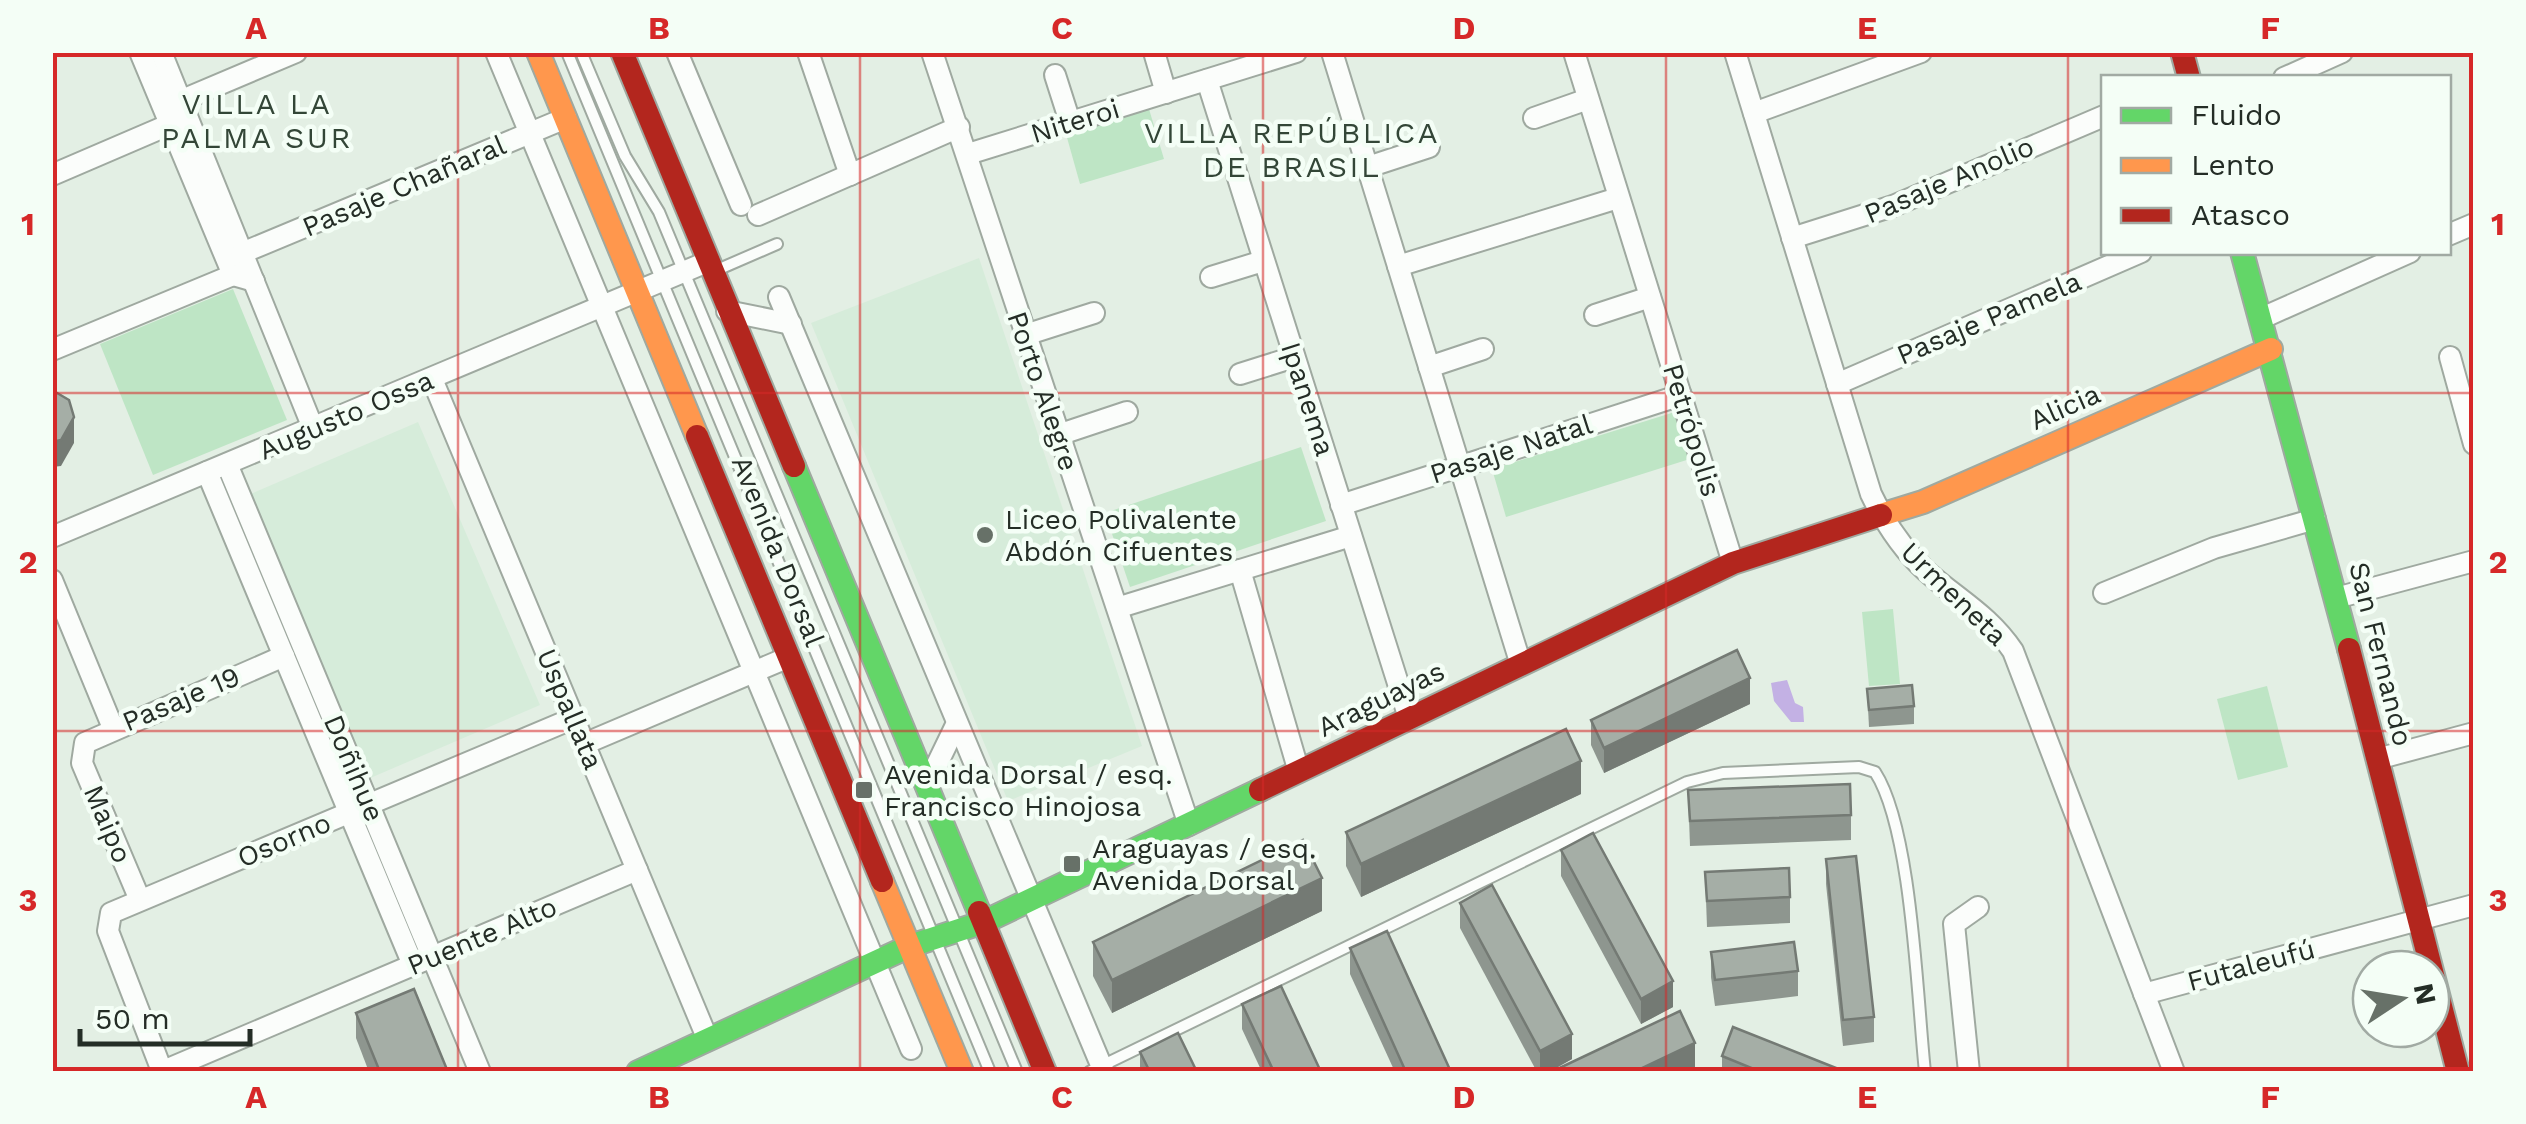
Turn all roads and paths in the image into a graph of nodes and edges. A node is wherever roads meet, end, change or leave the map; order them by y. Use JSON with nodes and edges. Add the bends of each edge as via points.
{"nodes":[{"id":1,"x":140,"y":52,"type":"edge"},
{"id":2,"x":161,"y":52,"type":"edge"},
{"id":3,"x":296,"y":52,"type":"edge"},
{"id":4,"x":496,"y":52,"type":"edge"},
{"id":5,"x":538,"y":52,"type":"edge"},
{"id":6,"x":567,"y":52,"type":"edge"},
{"id":7,"x":581,"y":52,"type":"edge"},
{"id":8,"x":622,"y":52,"type":"edge"},
{"id":9,"x":677,"y":52,"type":"edge"},
{"id":10,"x":808,"y":52,"type":"edge"},
{"id":11,"x":932,"y":52,"type":"edge"},
{"id":12,"x":1154,"y":52,"type":"edge"},
{"id":13,"x":1296,"y":52,"type":"edge"},
{"id":14,"x":1332,"y":52,"type":"edge"},
{"id":15,"x":1574,"y":52,"type":"edge"},
{"id":16,"x":1735,"y":52,"type":"edge"},
{"id":17,"x":1921,"y":52,"type":"edge"},
{"id":18,"x":2342,"y":52,"type":"edge"},
{"id":19,"x":1260,"y":58,"type":"edge"},
{"id":20,"x":1055,"y":75,"type":"dead end"},
{"id":21,"x":2291,"y":75,"type":"edge"},
{"id":22,"x":1207,"y":80,"type":"junction"},
{"id":23,"x":1166,"y":93,"type":"junction"},
{"id":24,"x":1588,"y":99,"type":"junction"},
{"id":25,"x":1754,"y":113,"type":"junction"},
{"id":26,"x":179,"y":114,"type":"junction"},
{"id":27,"x":2101,"y":117,"type":"edge"},
{"id":28,"x":566,"y":118,"type":"junction"},
{"id":29,"x":1534,"y":118,"type":"dead end"},
{"id":30,"x":1070,"y":122,"type":"junction"},
{"id":31,"x":958,"y":128,"type":"junction"},
{"id":32,"x":530,"y":133,"type":"junction"},
{"id":33,"x":1429,"y":147,"type":"dead end"},
{"id":34,"x":968,"y":154,"type":"junction"},
{"id":35,"x":1368,"y":167,"type":"junction"},
{"id":36,"x":52,"y":175,"type":"edge"},
{"id":37,"x":850,"y":175,"type":"junction"},
{"id":38,"x":1618,"y":198,"type":"junction"},
{"id":39,"x":2474,"y":224,"type":"edge"},
{"id":40,"x":2451,"y":235,"type":"edge"},
{"id":41,"x":1792,"y":238,"type":"junction"},
{"id":42,"x":777,"y":244,"type":"dead end"},
{"id":43,"x":242,"y":253,"type":"junction"},
{"id":44,"x":2134,"y":255,"type":"edge"},
{"id":45,"x":2243,"y":255,"type":"edge"},
{"id":46,"x":2403,"y":255,"type":"edge"},
{"id":47,"x":1264,"y":260,"type":"junction"},
{"id":48,"x":1398,"y":266,"type":"junction"},
{"id":49,"x":709,"y":267,"type":"junction"},
{"id":50,"x":684,"y":272,"type":"junction"},
{"id":51,"x":1211,"y":277,"type":"dead end"},
{"id":52,"x":244,"y":278,"type":"junction"},
{"id":53,"x":662,"y":282,"type":"junction"},
{"id":54,"x":639,"y":292,"type":"junction"},
{"id":55,"x":779,"y":297,"type":"dead end"},
{"id":56,"x":1650,"y":297,"type":"junction"},
{"id":57,"x":602,"y":308,"type":"junction"},
{"id":58,"x":728,"y":311,"type":"junction"},
{"id":59,"x":1094,"y":313,"type":"dead end"},
{"id":60,"x":1595,"y":315,"type":"dead end"},
{"id":61,"x":2262,"y":318,"type":"junction"},
{"id":62,"x":791,"y":324,"type":"junction"},
{"id":63,"x":1024,"y":335,"type":"junction"},
{"id":64,"x":1483,"y":348,"type":"dead end"},
{"id":65,"x":2272,"y":348,"type":"junction"},
{"id":66,"x":52,"y":350,"type":"edge"},
{"id":67,"x":1294,"y":357,"type":"junction"},
{"id":68,"x":2450,"y":357,"type":"dead end"},
{"id":69,"x":1429,"y":367,"type":"junction"},
{"id":70,"x":1240,"y":374,"type":"dead end"},
{"id":71,"x":432,"y":379,"type":"junction"},
{"id":72,"x":1837,"y":384,"type":"junction"},
{"id":73,"x":1681,"y":395,"type":"junction"},
{"id":74,"x":1127,"y":412,"type":"dead end"},
{"id":75,"x":313,"y":428,"type":"junction"},
{"id":76,"x":1058,"y":435,"type":"junction"},
{"id":77,"x":2474,"y":444,"type":"edge"},
{"id":78,"x":1460,"y":465,"type":"junction"},
{"id":79,"x":217,"y":468,"type":"junction"},
{"id":80,"x":1341,"y":505,"type":"junction"},
{"id":81,"x":1880,"y":513,"type":"junction"},
{"id":82,"x":2315,"y":519,"type":"junction"},
{"id":83,"x":1351,"y":536,"type":"junction"},
{"id":84,"x":52,"y":538,"type":"edge"},
{"id":85,"x":2474,"y":561,"type":"edge"},
{"id":86,"x":1734,"y":563,"type":"junction"},
{"id":87,"x":1240,"y":570,"type":"junction"},
{"id":88,"x":52,"y":580,"type":"edge"},
{"id":89,"x":2104,"y":593,"type":"dead end"},
{"id":90,"x":2336,"y":598,"type":"junction"},
{"id":91,"x":1120,"y":607,"type":"junction"},
{"id":92,"x":284,"y":656,"type":"junction"},
{"id":93,"x":789,"y":657,"type":"junction"},
{"id":94,"x":1522,"y":664,"type":"junction"},
{"id":95,"x":753,"y":672,"type":"junction"},
{"id":96,"x":574,"y":718,"type":"junction"},
{"id":97,"x":1409,"y":718,"type":"junction"},
{"id":98,"x":958,"y":722,"type":"junction"},
{"id":99,"x":114,"y":728,"type":"junction"},
{"id":100,"x":2474,"y":734,"type":"edge"},
{"id":101,"x":584,"y":744,"type":"junction"},
{"id":102,"x":82,"y":748,"type":"joint"},
{"id":103,"x":2377,"y":759,"type":"junction"},
{"id":104,"x":1299,"y":772,"type":"junction"},
{"id":105,"x":926,"y":785,"type":"junction"},
{"id":106,"x":359,"y":808,"type":"junction"},
{"id":107,"x":1189,"y":825,"type":"junction"},
{"id":108,"x":637,"y":870,"type":"junction"},
{"id":109,"x":140,"y":900,"type":"junction"},
{"id":110,"x":1032,"y":900,"type":"junction"},
{"id":111,"x":2474,"y":905,"type":"edge"},
{"id":112,"x":1978,"y":907,"type":"dead end"},
{"id":113,"x":2418,"y":920,"type":"junction"},
{"id":114,"x":984,"y":922,"type":"junction"},
{"id":115,"x":959,"y":930,"type":"junction"},
{"id":116,"x":935,"y":938,"type":"junction"},
{"id":117,"x":910,"y":946,"type":"junction"},
{"id":118,"x":423,"y":961,"type":"junction"},
{"id":119,"x":873,"y":964,"type":"junction"},
{"id":120,"x":2144,"y":994,"type":"junction"},
{"id":121,"x":708,"y":1040,"type":"junction"},
{"id":122,"x":910,"y":1049,"type":"dead end"},
{"id":123,"x":1098,"y":1070,"type":"edge"},
{"id":124,"x":162,"y":1071,"type":"edge"},
{"id":125,"x":480,"y":1072,"type":"edge"},
{"id":126,"x":638,"y":1072,"type":"edge"},
{"id":127,"x":962,"y":1072,"type":"edge"},
{"id":128,"x":990,"y":1072,"type":"edge"},
{"id":129,"x":1017,"y":1072,"type":"edge"},
{"id":130,"x":1046,"y":1072,"type":"edge"},
{"id":131,"x":1926,"y":1072,"type":"edge"},
{"id":132,"x":1970,"y":1072,"type":"edge"},
{"id":133,"x":2174,"y":1072,"type":"edge"},
{"id":134,"x":2458,"y":1072,"type":"edge"}],
"edges":[{"from":1,"to":26,"type":"street"},
{"from":2,"to":26,"type":"street"},
{"from":3,"to":26,"type":"street"},
{"from":4,"to":32,"type":"street"},
{"from":5,"to":28,"type":"street","name":"Avenida Dorsal"},
{"from":6,"to":53,"type":"lane"},
{"from":7,"to":50,"type":"lane"},
{"from":8,"to":49,"type":"street","name":"Avenida Dorsal"},
{"from":9,"to":37,"type":"street","via":[[750,210]]},
{"from":10,"to":37,"type":"street"},
{"from":11,"to":31,"type":"street","name":"Porto Alegre"},
{"from":12,"to":23,"type":"street"},
{"from":13,"to":19,"type":"street","name":"Niteroi"},
{"from":14,"to":35,"type":"street"},
{"from":15,"to":24,"type":"street","name":"Petrópolis"},
{"from":16,"to":25,"type":"street","name":"Urmeneta"},
{"from":17,"to":25,"type":"street"},
{"from":18,"to":21,"type":"street"},
{"from":19,"to":22,"type":"street","name":"Niteroi"},
{"from":20,"to":30,"type":"street"},
{"from":22,"to":23,"type":"street","name":"Niteroi"},
{"from":22,"to":47,"type":"street","name":"Ipanema"},
{"from":23,"to":30,"type":"street","name":"Niteroi"},
{"from":24,"to":29,"type":"street"},
{"from":24,"to":38,"type":"street","name":"Petrópolis"},
{"from":25,"to":41,"type":"street","name":"Urmeneta"},
{"from":26,"to":36,"type":"street"},
{"from":26,"to":43,"type":"street"},
{"from":26,"to":52,"type":"street"},
{"from":27,"to":41,"type":"street","name":"Pasaje Anolio","via":[[1893,206]]},
{"from":28,"to":32,"type":"street","name":"Pasaje Chañaral"},
{"from":28,"to":54,"type":"street","name":"Avenida Dorsal"},
{"from":30,"to":34,"type":"street","name":"Niteroi"},
{"from":31,"to":34,"type":"street","name":"Porto Alegre"},
{"from":31,"to":37,"type":"street"},
{"from":32,"to":43,"type":"street","name":"Pasaje Chañaral"},
{"from":32,"to":57,"type":"street"},
{"from":33,"to":35,"type":"street"},
{"from":34,"to":63,"type":"street","name":"Porto Alegre"},
{"from":35,"to":48,"type":"street"},
{"from":38,"to":48,"type":"street"},
{"from":38,"to":56,"type":"street","name":"Petrópolis"},
{"from":39,"to":40,"type":"street"},
{"from":41,"to":72,"type":"street","name":"Urmeneta"},
{"from":42,"to":49,"type":"lane"},
{"from":43,"to":52,"type":"street"},
{"from":44,"to":72,"type":"street","name":"Pasaje Pamela"},
{"from":45,"to":61,"type":"street","name":"San Fernando"},
{"from":46,"to":61,"type":"street"},
{"from":47,"to":51,"type":"street"},
{"from":47,"to":67,"type":"street","name":"Ipanema"},
{"from":48,"to":69,"type":"street"},
{"from":49,"to":50,"type":"street"},
{"from":49,"to":58,"type":"street","name":"Avenida Dorsal"},
{"from":50,"to":53,"type":"street"},
{"from":50,"to":115,"type":"lane"},
{"from":52,"to":66,"type":"street"},
{"from":52,"to":75,"type":"street"},
{"from":53,"to":54,"type":"street"},
{"from":53,"to":116,"type":"lane"},
{"from":54,"to":57,"type":"street","name":"Augusto Ossa"},
{"from":54,"to":93,"type":"street","name":"Avenida Dorsal"},
{"from":55,"to":62,"type":"street"},
{"from":56,"to":60,"type":"street"},
{"from":56,"to":73,"type":"street","name":"Petrópolis"},
{"from":57,"to":71,"type":"street","name":"Augusto Ossa"},
{"from":57,"to":95,"type":"street"},
{"from":58,"to":62,"type":"street"},
{"from":58,"to":105,"type":"street","name":"Avenida Dorsal"},
{"from":59,"to":63,"type":"street"},
{"from":61,"to":65,"type":"street","name":"San Fernando"},
{"from":62,"to":98,"type":"street"},
{"from":63,"to":76,"type":"street","name":"Porto Alegre"},
{"from":64,"to":69,"type":"street"},
{"from":65,"to":81,"type":"street","name":"Alicia","via":[[1923,502]]},
{"from":65,"to":82,"type":"street","name":"San Fernando"},
{"from":67,"to":70,"type":"street"},
{"from":67,"to":80,"type":"street","name":"Ipanema"},
{"from":68,"to":77,"type":"street"},
{"from":69,"to":78,"type":"street"},
{"from":71,"to":75,"type":"street","name":"Augusto Ossa"},
{"from":71,"to":96,"type":"street","name":"Uspallata"},
{"from":72,"to":81,"type":"street","name":"Urmeneta"},
{"from":73,"to":78,"type":"street","name":"Pasaje Natal"},
{"from":73,"to":86,"type":"street","name":"Petrópolis"},
{"from":74,"to":76,"type":"street"},
{"from":75,"to":79,"type":"street","name":"Augusto Ossa"},
{"from":76,"to":91,"type":"street","name":"Porto Alegre"},
{"from":78,"to":80,"type":"street","name":"Pasaje Natal"},
{"from":78,"to":94,"type":"street"},
{"from":79,"to":84,"type":"street","name":"Augusto Ossa"},
{"from":79,"to":92,"type":"street","name":"Doñihue"},
{"from":79,"to":106,"type":"street","name":"Doñihue"},
{"from":80,"to":83,"type":"street","name":"Ipanema"},
{"from":81,"to":86,"type":"street","name":"Araguayas"},
{"from":81,"to":120,"type":"street","name":"Urmeneta","via":[[1914,559],[1979,610],[2012,651]]},
{"from":82,"to":89,"type":"street","via":[[2214,548]]},
{"from":82,"to":90,"type":"street","name":"San Fernando"},
{"from":83,"to":87,"type":"street"},
{"from":83,"to":97,"type":"street","name":"Ipanema"},
{"from":85,"to":90,"type":"street"},
{"from":86,"to":94,"type":"street","name":"Araguayas"},
{"from":87,"to":91,"type":"street"},
{"from":87,"to":104,"type":"street"},
{"from":88,"to":99,"type":"street"},
{"from":90,"to":103,"type":"street","name":"San Fernando"},
{"from":91,"to":107,"type":"street","name":"Porto Alegre"},
{"from":92,"to":99,"type":"street","name":"Pasaje 19"},
{"from":92,"to":106,"type":"street","name":"Doñihue"},
{"from":93,"to":95,"type":"street"},
{"from":93,"to":117,"type":"street","name":"Avenida Dorsal"},
{"from":94,"to":97,"type":"street","name":"Araguayas"},
{"from":95,"to":101,"type":"street"},
{"from":95,"to":119,"type":"street"},
{"from":96,"to":101,"type":"street","name":"Uspallata"},
{"from":96,"to":106,"type":"street","name":"Osorno"},
{"from":97,"to":104,"type":"street","name":"Araguayas"},
{"from":98,"to":105,"type":"street"},
{"from":98,"to":110,"type":"street"},
{"from":99,"to":102,"type":"street","name":"Pasaje 19"},
{"from":100,"to":103,"type":"street"},
{"from":101,"to":108,"type":"street","name":"Uspallata"},
{"from":102,"to":109,"type":"street","name":"Maipo"},
{"from":103,"to":113,"type":"street","name":"San Fernando"},
{"from":104,"to":107,"type":"street","name":"Araguayas"},
{"from":105,"to":114,"type":"street","name":"Avenida Dorsal"},
{"from":106,"to":109,"type":"street","name":"Osorno"},
{"from":106,"to":118,"type":"street","name":"Doñihue"},
{"from":107,"to":110,"type":"street","name":"Araguayas"},
{"from":108,"to":118,"type":"street","name":"Puente Alto"},
{"from":108,"to":121,"type":"street","name":"Uspallata"},
{"from":109,"to":124,"type":"street","name":"Osorno","via":[[116,910],[108,931]]},
{"from":110,"to":114,"type":"street","name":"Araguayas"},
{"from":110,"to":123,"type":"street"},
{"from":111,"to":113,"type":"street","name":"Futaleufú"},
{"from":112,"to":132,"type":"street","via":[[1954,924]]},
{"from":113,"to":120,"type":"street","name":"Futaleufú"},
{"from":113,"to":134,"type":"street","name":"San Fernando"},
{"from":114,"to":115,"type":"street","name":"Araguayas"},
{"from":114,"to":130,"type":"street","name":"Avenida Dorsal"},
{"from":115,"to":116,"type":"street","name":"Araguayas"},
{"from":115,"to":129,"type":"lane"},
{"from":116,"to":117,"type":"street","name":"Araguayas"},
{"from":116,"to":128,"type":"lane"},
{"from":117,"to":119,"type":"street","name":"Araguayas"},
{"from":117,"to":127,"type":"street","name":"Avenida Dorsal"},
{"from":118,"to":124,"type":"street","name":"Puente Alto"},
{"from":118,"to":125,"type":"street","name":"Doñihue"},
{"from":119,"to":121,"type":"street","name":"Araguayas"},
{"from":119,"to":122,"type":"street"},
{"from":120,"to":133,"type":"street","name":"Urmeneta"},
{"from":121,"to":126,"type":"street","name":"Araguayas"},
{"from":123,"to":131,"type":"lane","via":[[1687,782],[1723,774],[1860,768],[1874,772],[1885,788],[1898,827]]}]}
